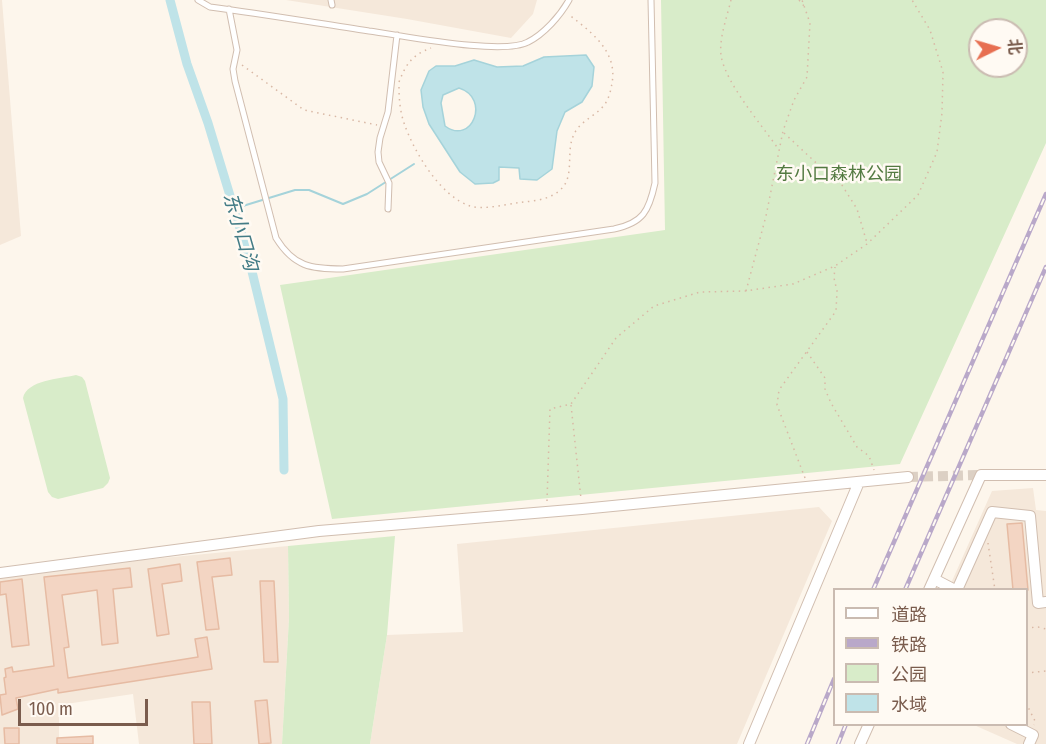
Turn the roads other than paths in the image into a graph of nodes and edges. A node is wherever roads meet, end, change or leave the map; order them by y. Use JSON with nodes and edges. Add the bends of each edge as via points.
{"nodes":[{"id":1,"x":198,"y":0,"type":"edge"},
{"id":2,"x":569,"y":0,"type":"edge"},
{"id":3,"x":651,"y":0,"type":"edge"},
{"id":4,"x":229,"y":9,"type":"junction"},
{"id":5,"x":398,"y":35,"type":"junction"},
{"id":6,"x":388,"y":209,"type":"dead end"},
{"id":7,"x":1046,"y":475,"type":"edge"},
{"id":8,"x":908,"y":477,"type":"tunnel mouth"},
{"id":9,"x":859,"y":482,"type":"junction"},
{"id":10,"x":0,"y":573,"type":"edge"},
{"id":11,"x":934,"y":579,"type":"junction"},
{"id":12,"x":930,"y":588,"type":"edge"},
{"id":13,"x":952,"y":588,"type":"edge"},
{"id":14,"x":957,"y":588,"type":"edge"},
{"id":15,"x":1046,"y":602,"type":"edge"},
{"id":16,"x":867,"y":726,"type":"edge"},
{"id":17,"x":1014,"y":726,"type":"edge"},
{"id":18,"x":1031,"y":739,"type":"edge"},
{"id":19,"x":749,"y":744,"type":"edge"},
{"id":20,"x":860,"y":744,"type":"edge"}],
"edges":[{"from":1,"to":4,"type":"lane"},
{"from":2,"to":5,"type":"lane","via":[[563,11],[526,43],[503,47]]},
{"from":3,"to":4,"type":"lane","via":[[655,183],[647,211],[639,221],[614,229],[343,269],[298,263],[276,238],[235,81],[237,51]]},
{"from":4,"to":5,"type":"lane"},
{"from":5,"to":6,"type":"lane","via":[[388,112],[378,152],[389,183]]},
{"from":7,"to":11,"type":"street","via":[[981,475]]},
{"from":8,"to":9,"type":"street"},
{"from":9,"to":10,"type":"street","via":[[319,531]]},
{"from":9,"to":19,"type":"street"},
{"from":11,"to":12,"type":"street"},
{"from":11,"to":13,"type":"street"},
{"from":14,"to":15,"type":"street","via":[[992,512],[1030,516],[1038,603]]},
{"from":16,"to":20,"type":"street"},
{"from":17,"to":18,"type":"street"}]}
